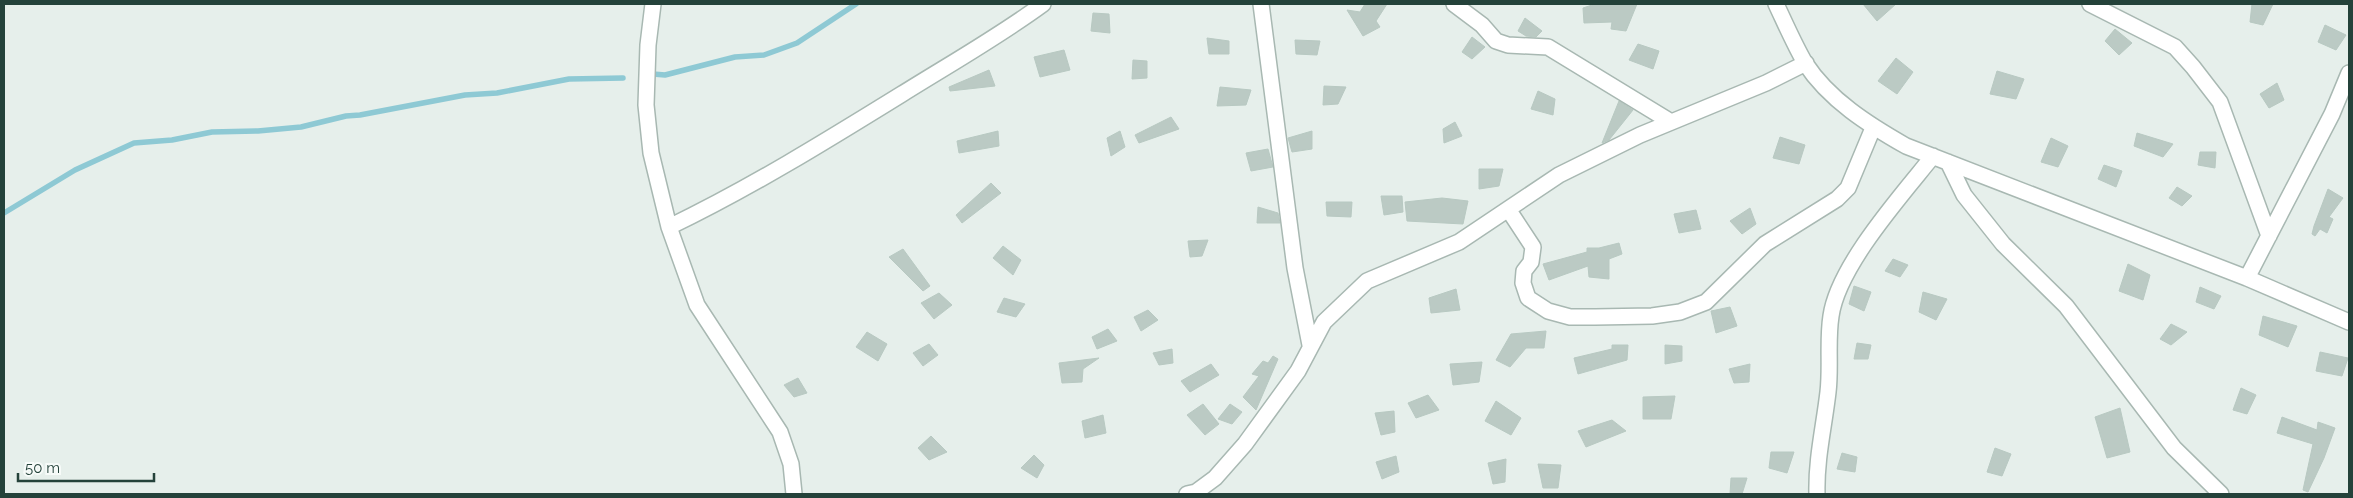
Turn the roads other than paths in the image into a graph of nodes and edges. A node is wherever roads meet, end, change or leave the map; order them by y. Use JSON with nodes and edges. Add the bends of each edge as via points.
{"nodes":[{"id":1,"x":653,"y":4,"type":"edge"},
{"id":2,"x":1042,"y":4,"type":"edge"},
{"id":3,"x":1261,"y":4,"type":"edge"},
{"id":4,"x":1776,"y":4,"type":"edge"},
{"id":5,"x":2090,"y":4,"type":"edge"},
{"id":6,"x":1458,"y":5,"type":"edge"},
{"id":7,"x":1806,"y":63,"type":"junction"},
{"id":8,"x":2349,"y":73,"type":"edge"},
{"id":9,"x":1671,"y":122,"type":"junction"},
{"id":10,"x":1873,"y":128,"type":"junction"},
{"id":11,"x":1933,"y":156,"type":"junction"},
{"id":12,"x":1948,"y":162,"type":"junction"},
{"id":13,"x":1508,"y":209,"type":"junction"},
{"id":14,"x":669,"y":227,"type":"junction"},
{"id":15,"x":2269,"y":236,"type":"junction"},
{"id":16,"x":2247,"y":278,"type":"junction"},
{"id":17,"x":2349,"y":322,"type":"edge"},
{"id":18,"x":1310,"y":344,"type":"junction"},
{"id":19,"x":1193,"y":493,"type":"edge"},
{"id":20,"x":794,"y":494,"type":"edge"},
{"id":21,"x":1817,"y":494,"type":"edge"},
{"id":22,"x":2221,"y":494,"type":"edge"}],
"edges":[{"from":1,"to":14,"type":"street","via":[[646,105],[650,153]]},
{"from":2,"to":14,"type":"street","via":[[1006,30],[824,143],[735,195]]},
{"from":3,"to":18,"type":"street","via":[[1295,268]]},
{"from":4,"to":7,"type":"street"},
{"from":5,"to":15,"type":"street","via":[[2175,48],[2193,67],[2220,102]]},
{"from":6,"to":9,"type":"street","via":[[1496,40],[1508,45],[1548,48]]},
{"from":7,"to":9,"type":"street"},
{"from":7,"to":10,"type":"street","via":[[1830,91]]},
{"from":8,"to":15,"type":"street","via":[[2332,114]]},
{"from":9,"to":13,"type":"street","via":[[1559,175]]},
{"from":10,"to":11,"type":"street"},
{"from":10,"to":13,"type":"street","via":[[1848,188],[1837,199],[1765,244],[1706,302],[1680,312],[1652,316],[1570,317],[1548,311],[1528,298],[1523,283],[1524,271],[1531,262],[1532,247]]},
{"from":11,"to":12,"type":"street"},
{"from":11,"to":21,"type":"street","via":[[1863,248],[1842,282],[1831,314],[1831,372],[1819,445]]},
{"from":12,"to":16,"type":"street"},
{"from":12,"to":22,"type":"street","via":[[1964,195],[2003,244],[2066,306],[2174,448]]},
{"from":13,"to":18,"type":"street","via":[[1459,242],[1367,281],[1324,322]]},
{"from":14,"to":20,"type":"street","via":[[697,305],[780,432],[791,464]]},
{"from":15,"to":16,"type":"street"},
{"from":16,"to":17,"type":"street"},
{"from":18,"to":19,"type":"street","via":[[1298,371],[1246,444],[1215,478]]}]}
